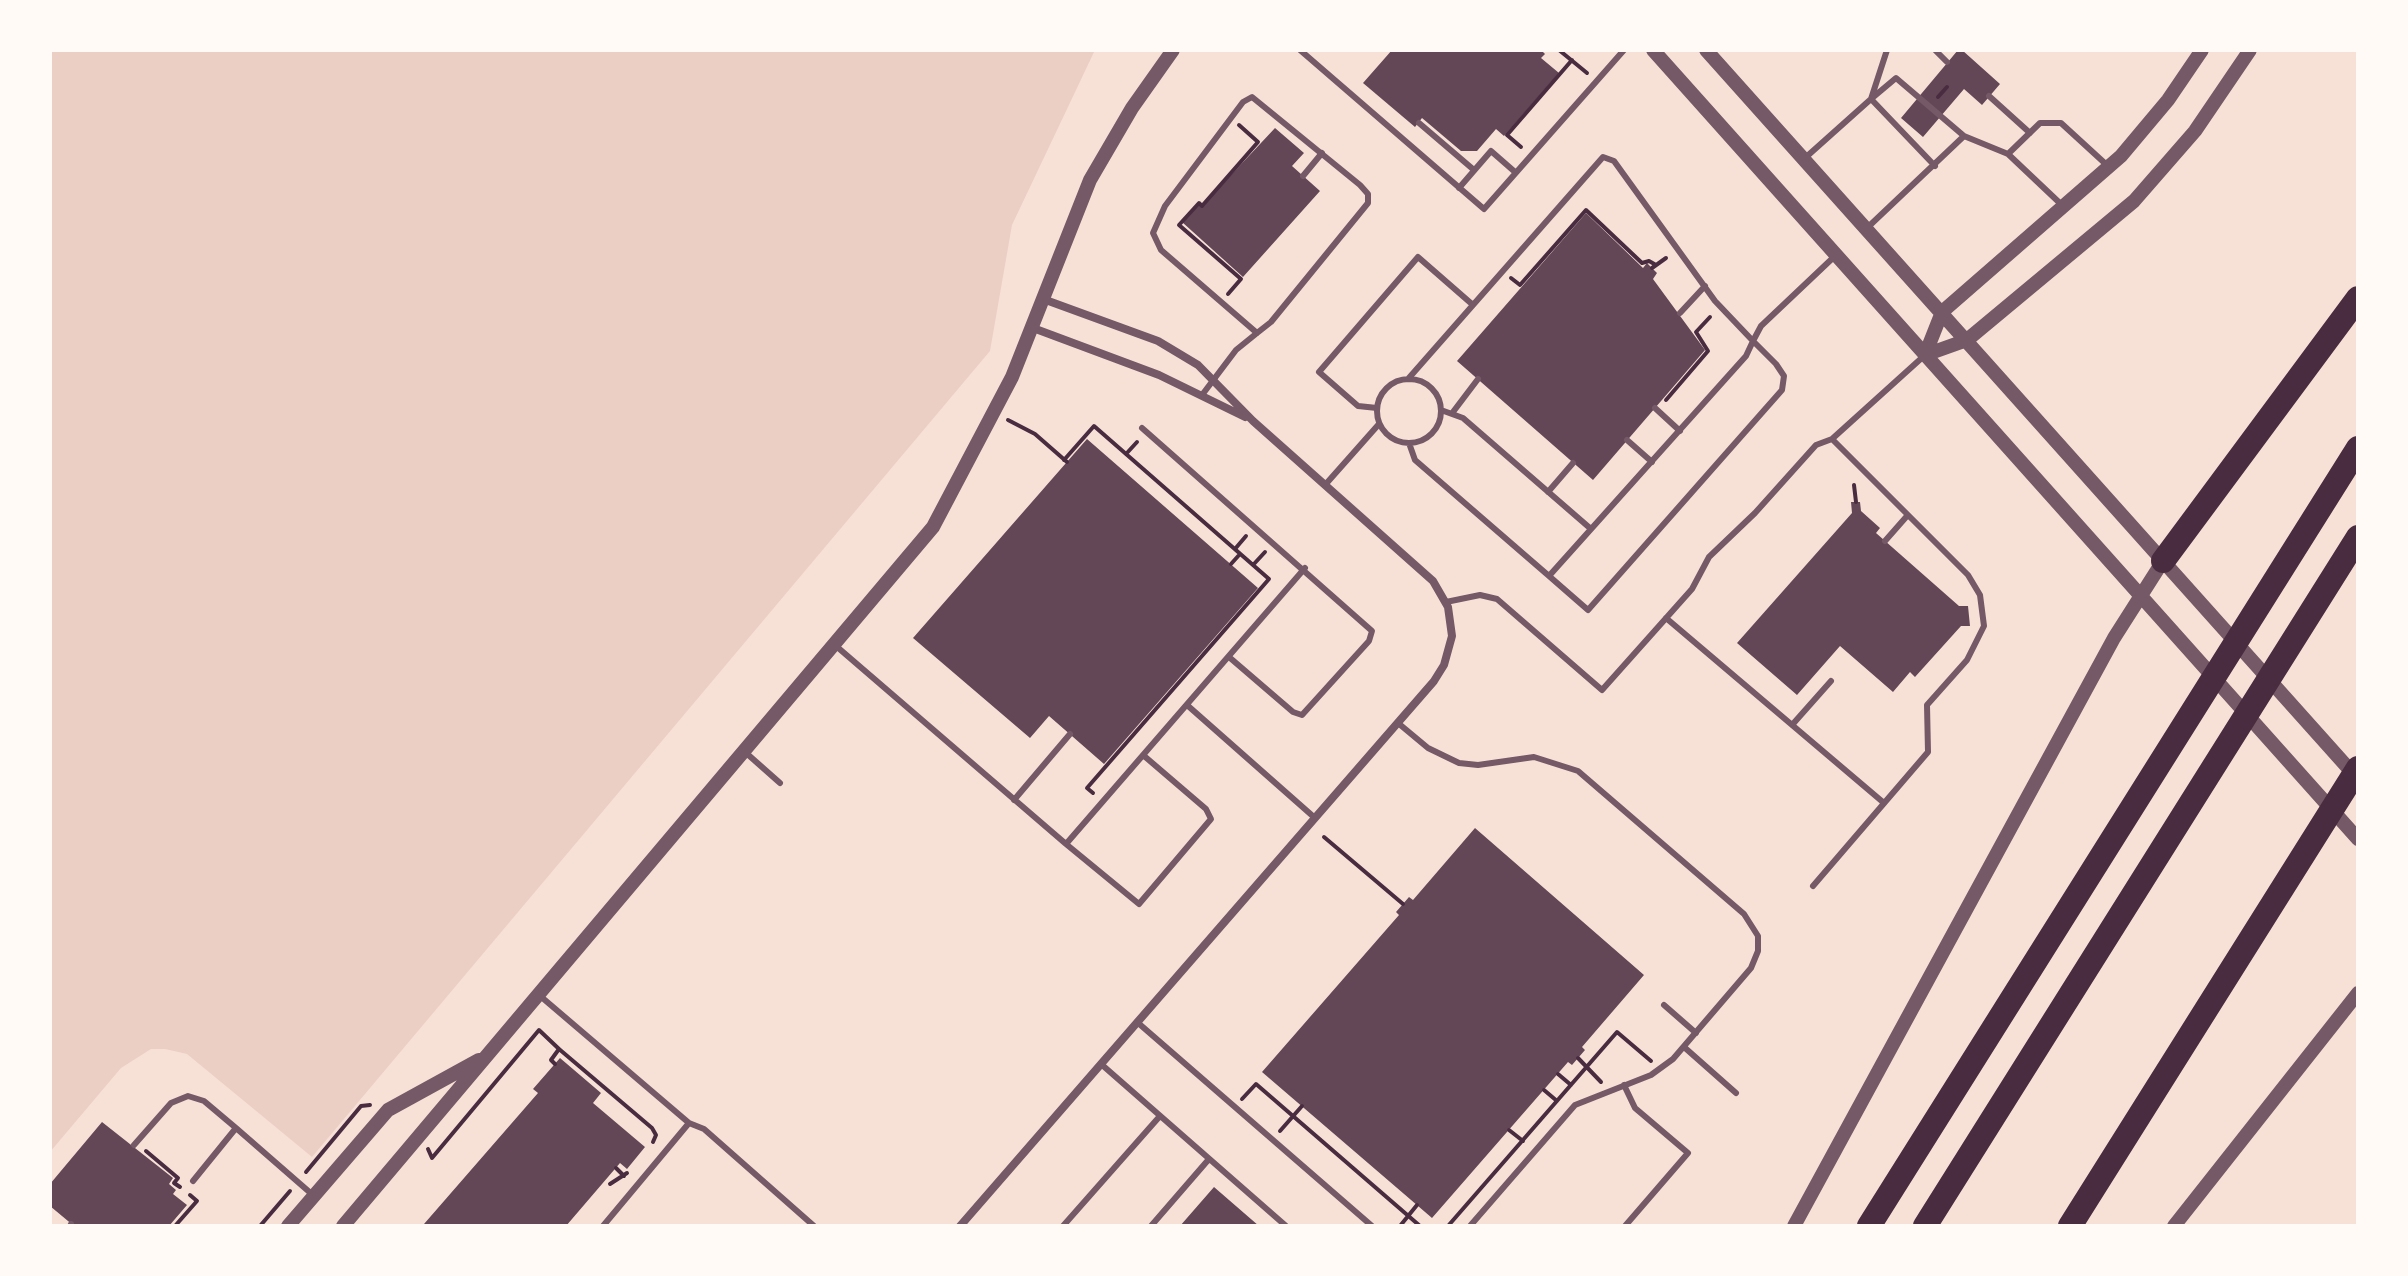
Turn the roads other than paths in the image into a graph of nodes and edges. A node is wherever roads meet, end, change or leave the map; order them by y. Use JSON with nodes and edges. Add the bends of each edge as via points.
{"nodes":[{"id":1,"x":1173,"y":50,"type":"edge"},
{"id":2,"x":1300,"y":50,"type":"edge"},
{"id":3,"x":1624,"y":50,"type":"edge"},
{"id":4,"x":1653,"y":50,"type":"edge"},
{"id":5,"x":1706,"y":50,"type":"edge"},
{"id":6,"x":1887,"y":50,"type":"edge"},
{"id":7,"x":1935,"y":50,"type":"edge"},
{"id":8,"x":2202,"y":50,"type":"edge"},
{"id":9,"x":2250,"y":50,"type":"edge"},
{"id":10,"x":1947,"y":62,"type":"dead end"},
{"id":11,"x":1989,"y":96,"type":"dead end"},
{"id":12,"x":1871,"y":99,"type":"junction"},
{"id":13,"x":1419,"y":123,"type":"dead end"},
{"id":14,"x":2030,"y":133,"type":"junction"},
{"id":15,"x":1964,"y":136,"type":"junction"},
{"id":16,"x":1322,"y":153,"type":"junction"},
{"id":17,"x":2008,"y":154,"type":"junction"},
{"id":18,"x":1803,"y":159,"type":"junction"},
{"id":19,"x":1935,"y":166,"type":"junction"},
{"id":20,"x":2109,"y":167,"type":"junction"},
{"id":21,"x":1474,"y":170,"type":"junction"},
{"id":22,"x":1515,"y":172,"type":"junction"},
{"id":23,"x":1303,"y":176,"type":"dead end"},
{"id":24,"x":1459,"y":188,"type":"junction"},
{"id":25,"x":2064,"y":207,"type":"junction"},
{"id":26,"x":1866,"y":228,"type":"junction"},
{"id":27,"x":1836,"y":255,"type":"junction"},
{"id":28,"x":1705,"y":286,"type":"junction"},
{"id":29,"x":2358,"y":298,"type":"edge"},
{"id":30,"x":1043,"y":299,"type":"junction"},
{"id":31,"x":1473,"y":305,"type":"junction"},
{"id":32,"x":1942,"y":312,"type":"junction"},
{"id":33,"x":1680,"y":313,"type":"dead end"},
{"id":34,"x":1033,"y":328,"type":"junction"},
{"id":35,"x":1257,"y":333,"type":"junction"},
{"id":36,"x":1967,"y":340,"type":"junction"},
{"id":37,"x":1753,"y":341,"type":"junction"},
{"id":38,"x":1925,"y":355,"type":"junction"},
{"id":39,"x":1212,"y":379,"type":"junction"},
{"id":40,"x":1408,"y":379,"type":"junction"},
{"id":41,"x":1478,"y":379,"type":"dead end"},
{"id":42,"x":1202,"y":395,"type":"junction"},
{"id":43,"x":1377,"y":408,"type":"junction"},
{"id":44,"x":1655,"y":408,"type":"dead end"},
{"id":45,"x":1441,"y":410,"type":"junction"},
{"id":46,"x":1453,"y":412,"type":"junction"},
{"id":47,"x":1253,"y":421,"type":"junction"},
{"id":48,"x":1379,"y":424,"type":"junction"},
{"id":49,"x":1142,"y":428,"type":"dead end"},
{"id":50,"x":1680,"y":431,"type":"junction"},
{"id":51,"x":1832,"y":439,"type":"junction"},
{"id":52,"x":1627,"y":440,"type":"dead end"},
{"id":53,"x":1409,"y":443,"type":"junction"},
{"id":54,"x":2358,"y":448,"type":"edge"},
{"id":55,"x":1652,"y":462,"type":"junction"},
{"id":56,"x":1573,"y":463,"type":"dead end"},
{"id":57,"x":1325,"y":485,"type":"junction"},
{"id":58,"x":1548,"y":492,"type":"junction"},
{"id":59,"x":1907,"y":516,"type":"junction"},
{"id":60,"x":1591,"y":529,"type":"junction"},
{"id":61,"x":2358,"y":537,"type":"edge"},
{"id":62,"x":1885,"y":541,"type":"dead end"},
{"id":63,"x":2163,"y":561,"type":"junction"},
{"id":64,"x":1305,"y":568,"type":"junction"},
{"id":65,"x":1549,"y":576,"type":"junction"},
{"id":66,"x":2140,"y":597,"type":"junction"},
{"id":67,"x":1446,"y":602,"type":"junction"},
{"id":68,"x":1666,"y":618,"type":"junction"},
{"id":69,"x":835,"y":645,"type":"junction"},
{"id":70,"x":1229,"y":657,"type":"junction"},
{"id":71,"x":1831,"y":681,"type":"dead end"},
{"id":72,"x":1187,"y":705,"type":"junction"},
{"id":73,"x":1398,"y":723,"type":"junction"},
{"id":74,"x":1792,"y":725,"type":"junction"},
{"id":75,"x":1070,"y":734,"type":"dead end"},
{"id":76,"x":745,"y":752,"type":"junction"},
{"id":77,"x":1143,"y":755,"type":"junction"},
{"id":78,"x":2358,"y":768,"type":"edge"},
{"id":79,"x":2358,"y":779,"type":"edge"},
{"id":80,"x":780,"y":783,"type":"dead end"},
{"id":81,"x":1014,"y":800,"type":"junction"},
{"id":82,"x":1884,"y":803,"type":"junction"},
{"id":83,"x":1315,"y":818,"type":"junction"},
{"id":84,"x":2358,"y":839,"type":"edge"},
{"id":85,"x":1066,"y":844,"type":"junction"},
{"id":86,"x":1813,"y":886,"type":"dead end"},
{"id":87,"x":2358,"y":993,"type":"edge"},
{"id":88,"x":539,"y":995,"type":"junction"},
{"id":89,"x":1664,"y":1005,"type":"dead end"},
{"id":90,"x":1137,"y":1022,"type":"junction"},
{"id":91,"x":1696,"y":1033,"type":"junction"},
{"id":92,"x":1684,"y":1047,"type":"junction"},
{"id":93,"x":486,"y":1056,"type":"junction"},
{"id":94,"x":1101,"y":1064,"type":"junction"},
{"id":95,"x":1624,"y":1085,"type":"junction"},
{"id":96,"x":1736,"y":1093,"type":"dead end"},
{"id":97,"x":1160,"y":1116,"type":"junction"},
{"id":98,"x":689,"y":1123,"type":"junction"},
{"id":99,"x":236,"y":1128,"type":"junction"},
{"id":100,"x":134,"y":1145,"type":"dead end"},
{"id":101,"x":1209,"y":1159,"type":"junction"},
{"id":102,"x":193,"y":1181,"type":"dead end"},
{"id":103,"x":314,"y":1196,"type":"junction"},
{"id":104,"x":288,"y":1226,"type":"edge"},
{"id":105,"x":343,"y":1226,"type":"edge"},
{"id":106,"x":603,"y":1226,"type":"edge"},
{"id":107,"x":814,"y":1226,"type":"edge"},
{"id":108,"x":960,"y":1226,"type":"edge"},
{"id":109,"x":1063,"y":1226,"type":"edge"},
{"id":110,"x":1151,"y":1226,"type":"edge"},
{"id":111,"x":1286,"y":1226,"type":"edge"},
{"id":112,"x":1372,"y":1226,"type":"edge"},
{"id":113,"x":1470,"y":1226,"type":"edge"},
{"id":114,"x":1625,"y":1226,"type":"edge"},
{"id":115,"x":1794,"y":1226,"type":"edge"},
{"id":116,"x":1869,"y":1226,"type":"edge"},
{"id":117,"x":1925,"y":1226,"type":"edge"},
{"id":118,"x":2070,"y":1226,"type":"edge"},
{"id":119,"x":2174,"y":1226,"type":"edge"}],
"edges":[{"from":1,"to":30,"type":"street","via":[[1090,180]]},
{"from":2,"to":24,"type":"lane"},
{"from":3,"to":22,"type":"lane"},
{"from":4,"to":27,"type":"street"},
{"from":5,"to":18,"type":"street"},
{"from":6,"to":12,"type":"lane"},
{"from":7,"to":10,"type":"lane"},
{"from":8,"to":20,"type":"street","via":[[2151,121]]},
{"from":9,"to":36,"type":"street","via":[[2195,131],[2134,201]]},
{"from":11,"to":14,"type":"lane"},
{"from":12,"to":15,"type":"lane","via":[[1896,78]]},
{"from":12,"to":18,"type":"lane"},
{"from":12,"to":19,"type":"lane"},
{"from":13,"to":21,"type":"lane"},
{"from":14,"to":17,"type":"lane"},
{"from":14,"to":20,"type":"lane","via":[[2040,123],[2061,123]]},
{"from":15,"to":17,"type":"lane"},
{"from":15,"to":19,"type":"lane"},
{"from":16,"to":23,"type":"lane"},
{"from":16,"to":35,"type":"lane","via":[[1366,190],[1367,207]]},
{"from":16,"to":35,"type":"lane","via":[[1249,97],[1155,226],[1161,250]]},
{"from":17,"to":25,"type":"lane"},
{"from":18,"to":26,"type":"street"},
{"from":19,"to":26,"type":"lane"},
{"from":20,"to":25,"type":"street"},
{"from":21,"to":22,"type":"lane","via":[[1491,151]]},
{"from":21,"to":24,"type":"lane"},
{"from":22,"to":24,"type":"lane","via":[[1484,209]]},
{"from":25,"to":32,"type":"street"},
{"from":26,"to":32,"type":"street"},
{"from":27,"to":37,"type":"lane","via":[[1761,326]]},
{"from":27,"to":38,"type":"street"},
{"from":28,"to":31,"type":"lane","via":[[1606,156],[1597,160]]},
{"from":28,"to":33,"type":"lane"},
{"from":28,"to":37,"type":"lane"},
{"from":29,"to":63,"type":"highway"},
{"from":30,"to":34,"type":"street"},
{"from":30,"to":39,"type":"street","via":[[1158,341]]},
{"from":31,"to":40,"type":"lane"},
{"from":31,"to":43,"type":"lane","via":[[1418,257],[1319,372],[1358,406]]},
{"from":32,"to":36,"type":"street"},
{"from":32,"to":38,"type":"street"},
{"from":34,"to":42,"type":"street"},
{"from":34,"to":69,"type":"street","via":[[933,527]]},
{"from":35,"to":39,"type":"lane"},
{"from":36,"to":38,"type":"street"},
{"from":36,"to":63,"type":"street"},
{"from":37,"to":50,"type":"lane","via":[[1746,356]]},
{"from":37,"to":65,"type":"lane","via":[[1781,371],[1782,390],[1588,610]]},
{"from":38,"to":51,"type":"lane"},
{"from":38,"to":66,"type":"street"},
{"from":39,"to":42,"type":"lane"},
{"from":39,"to":47,"type":"street"},
{"from":40,"to":43,"type":"lane","via":[[1385,390]]},
{"from":40,"to":45,"type":"lane","via":[[1429,386]]},
{"from":41,"to":46,"type":"lane"},
{"from":42,"to":47,"type":"street"},
{"from":43,"to":48,"type":"lane"},
{"from":44,"to":50,"type":"lane"},
{"from":45,"to":46,"type":"lane"},
{"from":45,"to":53,"type":"lane","via":[[1430,435]]},
{"from":46,"to":58,"type":"lane"},
{"from":47,"to":57,"type":"street"},
{"from":48,"to":53,"type":"lane","via":[[1389,436]]},
{"from":48,"to":57,"type":"lane"},
{"from":49,"to":64,"type":"lane"},
{"from":50,"to":55,"type":"lane"},
{"from":51,"to":59,"type":"lane"},
{"from":51,"to":68,"type":"lane","via":[[1816,445],[1709,557],[1692,589]]},
{"from":52,"to":55,"type":"lane"},
{"from":53,"to":65,"type":"lane","via":[[1415,460]]},
{"from":54,"to":116,"type":"highway"},
{"from":55,"to":60,"type":"lane"},
{"from":56,"to":58,"type":"lane"},
{"from":57,"to":67,"type":"street","via":[[1426,574]]},
{"from":58,"to":60,"type":"lane"},
{"from":59,"to":62,"type":"lane"},
{"from":59,"to":82,"type":"lane","via":[[1977,588],[1984,626],[1967,660],[1927,705],[1928,752]]},
{"from":60,"to":65,"type":"lane"},
{"from":61,"to":117,"type":"highway"},
{"from":63,"to":66,"type":"street"},
{"from":63,"to":79,"type":"street"},
{"from":64,"to":70,"type":"lane"},
{"from":64,"to":70,"type":"lane","via":[[1371,627],[1371,638],[1359,653],[1302,715]]},
{"from":66,"to":84,"type":"street"},
{"from":66,"to":115,"type":"street"},
{"from":67,"to":68,"type":"lane","via":[[1480,595],[1497,599],[1602,690]]},
{"from":67,"to":73,"type":"street","via":[[1452,626],[1448,656]]},
{"from":68,"to":74,"type":"lane"},
{"from":69,"to":76,"type":"street"},
{"from":69,"to":81,"type":"lane"},
{"from":70,"to":72,"type":"lane"},
{"from":71,"to":74,"type":"lane"},
{"from":72,"to":77,"type":"lane"},
{"from":72,"to":83,"type":"lane"},
{"from":73,"to":83,"type":"street"},
{"from":73,"to":91,"type":"lane","via":[[1428,748],[1459,763],[1534,757],[1578,771],[1750,919],[1759,943],[1755,962]]},
{"from":74,"to":82,"type":"lane"},
{"from":75,"to":81,"type":"lane"},
{"from":76,"to":80,"type":"lane"},
{"from":76,"to":88,"type":"street"},
{"from":77,"to":85,"type":"lane"},
{"from":77,"to":85,"type":"lane","via":[[1211,819],[1139,904]]},
{"from":78,"to":118,"type":"highway"},
{"from":81,"to":85,"type":"lane"},
{"from":82,"to":86,"type":"lane"},
{"from":83,"to":90,"type":"street"},
{"from":87,"to":119,"type":"street"},
{"from":88,"to":93,"type":"street"},
{"from":88,"to":98,"type":"lane"},
{"from":89,"to":91,"type":"lane"},
{"from":90,"to":94,"type":"street"},
{"from":90,"to":112,"type":"lane"},
{"from":91,"to":92,"type":"lane"},
{"from":92,"to":95,"type":"lane","via":[[1661,1070]]},
{"from":92,"to":96,"type":"lane"},
{"from":93,"to":103,"type":"street","via":[[388,1110]]},
{"from":93,"to":105,"type":"street"},
{"from":94,"to":97,"type":"lane"},
{"from":94,"to":108,"type":"street"},
{"from":95,"to":113,"type":"lane","via":[[1575,1105]]},
{"from":95,"to":114,"type":"lane","via":[[1635,1108],[1688,1153]]},
{"from":97,"to":101,"type":"lane"},
{"from":97,"to":109,"type":"lane"},
{"from":98,"to":106,"type":"lane"},
{"from":98,"to":107,"type":"lane","via":[[704,1129]]},
{"from":99,"to":100,"type":"lane","via":[[204,1101],[188,1096],[171,1103]]},
{"from":99,"to":102,"type":"lane"},
{"from":99,"to":103,"type":"lane"},
{"from":101,"to":110,"type":"lane"},
{"from":101,"to":111,"type":"lane"},
{"from":103,"to":104,"type":"street"}]}
